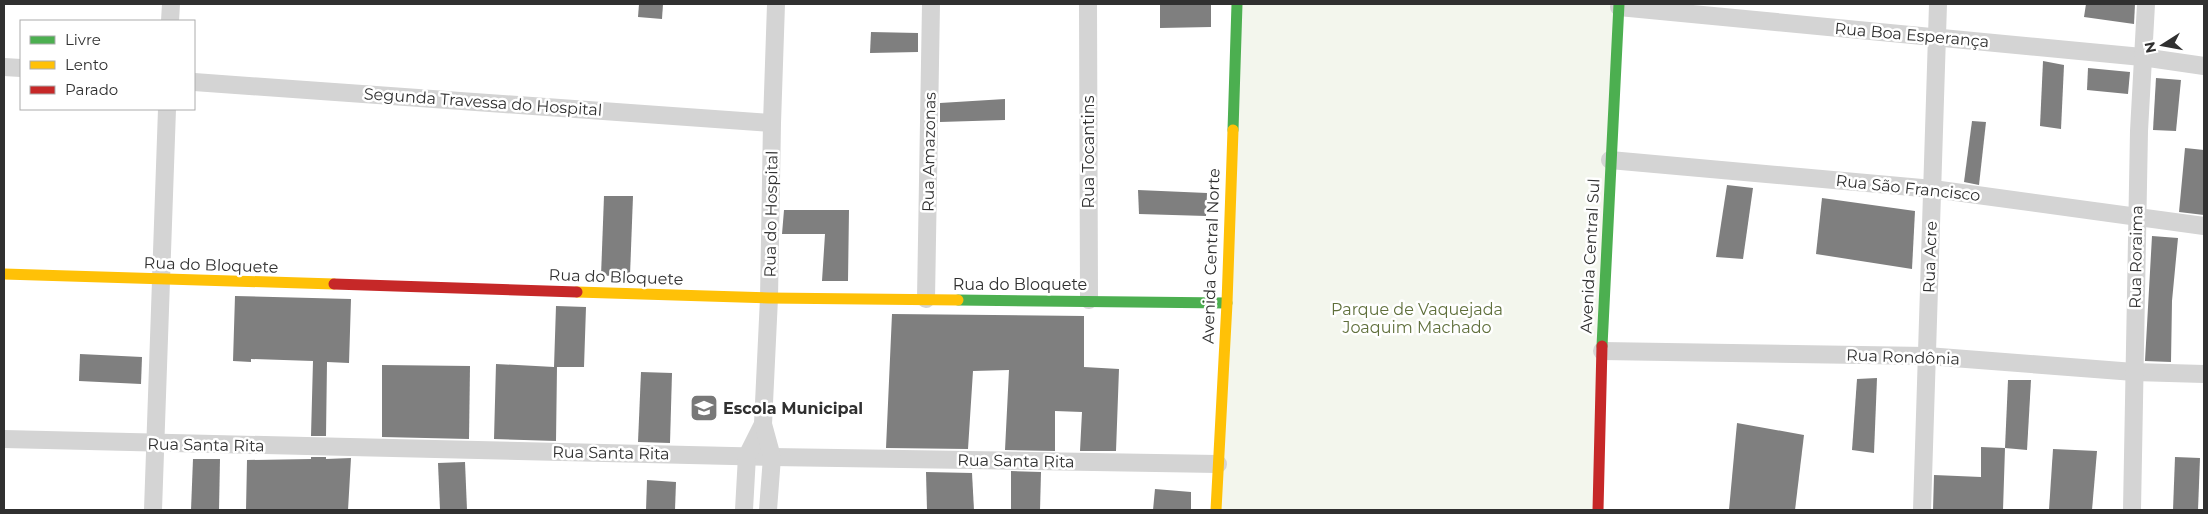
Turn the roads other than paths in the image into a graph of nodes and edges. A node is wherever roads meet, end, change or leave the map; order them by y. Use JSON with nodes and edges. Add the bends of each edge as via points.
{"nodes":[{"id":1,"x":171,"y":4,"type":"edge"},
{"id":2,"x":776,"y":4,"type":"edge"},
{"id":3,"x":931,"y":4,"type":"edge"},
{"id":4,"x":1088,"y":4,"type":"edge"},
{"id":5,"x":1237,"y":4,"type":"edge"},
{"id":6,"x":1938,"y":4,"type":"edge"},
{"id":7,"x":2146,"y":4,"type":"edge"},
{"id":8,"x":1619,"y":5,"type":"edge"},
{"id":9,"x":170,"y":20,"type":"edge"},
{"id":10,"x":1936,"y":38,"type":"junction"},
{"id":11,"x":2142,"y":57,"type":"junction"},
{"id":12,"x":2204,"y":66,"type":"edge"},
{"id":13,"x":4,"y":67,"type":"edge"},
{"id":14,"x":20,"y":68,"type":"edge"},
{"id":15,"x":195,"y":82,"type":"edge"},
{"id":16,"x":167,"y":110,"type":"edge"},
{"id":17,"x":772,"y":122,"type":"junction"},
{"id":18,"x":1610,"y":160,"type":"junction"},
{"id":19,"x":1933,"y":190,"type":"junction"},
{"id":20,"x":2137,"y":217,"type":"junction"},
{"id":21,"x":2204,"y":226,"type":"edge"},
{"id":22,"x":4,"y":274,"type":"edge"},
{"id":23,"x":161,"y":280,"type":"junction"},
{"id":24,"x":769,"y":298,"type":"junction"},
{"id":25,"x":926,"y":299,"type":"junction"},
{"id":26,"x":1089,"y":300,"type":"junction"},
{"id":27,"x":1227,"y":303,"type":"junction"},
{"id":28,"x":1602,"y":351,"type":"junction"},
{"id":29,"x":1927,"y":356,"type":"junction"},
{"id":30,"x":2134,"y":372,"type":"junction"},
{"id":31,"x":2204,"y":374,"type":"edge"},
{"id":32,"x":763,"y":424,"type":"junction"},
{"id":33,"x":4,"y":439,"type":"edge"},
{"id":34,"x":156,"y":444,"type":"junction"},
{"id":35,"x":747,"y":456,"type":"junction"},
{"id":36,"x":772,"y":458,"type":"junction"},
{"id":37,"x":1218,"y":464,"type":"junction"},
{"id":38,"x":153,"y":510,"type":"edge"},
{"id":39,"x":744,"y":510,"type":"edge"},
{"id":40,"x":768,"y":510,"type":"edge"},
{"id":41,"x":1216,"y":510,"type":"edge"},
{"id":42,"x":1598,"y":510,"type":"edge"},
{"id":43,"x":1922,"y":510,"type":"edge"},
{"id":44,"x":2132,"y":510,"type":"edge"}],
"edges":[{"from":1,"to":9,"type":"street"},
{"from":2,"to":17,"type":"street","name":"Rua do Hospital"},
{"from":3,"to":25,"type":"street","name":"Rua Amazonas"},
{"from":4,"to":26,"type":"street","name":"Rua Tocantins"},
{"from":5,"to":27,"type":"street","name":"Avenida Central Norte"},
{"from":6,"to":10,"type":"street","name":"Rua Acre"},
{"from":7,"to":11,"type":"street","name":"Rua Roraima"},
{"from":8,"to":10,"type":"street","name":"Rua Boa Esperança"},
{"from":8,"to":18,"type":"street","name":"Avenida Central Sul"},
{"from":10,"to":11,"type":"street","name":"Rua Boa Esperança"},
{"from":10,"to":19,"type":"street","name":"Rua Acre"},
{"from":11,"to":12,"type":"street","name":"Rua Boa Esperança"},
{"from":11,"to":20,"type":"street","name":"Rua Roraima"},
{"from":13,"to":14,"type":"street"},
{"from":15,"to":17,"type":"street","name":"Segunda Travessa do Hospital"},
{"from":16,"to":23,"type":"street"},
{"from":17,"to":24,"type":"street","name":"Rua do Hospital"},
{"from":18,"to":19,"type":"street","name":"Rua São Francisco"},
{"from":18,"to":28,"type":"street","name":"Avenida Central Sul"},
{"from":19,"to":20,"type":"street","name":"Rua São Francisco"},
{"from":19,"to":29,"type":"street","name":"Rua Acre"},
{"from":20,"to":21,"type":"street","name":"Rua São Francisco"},
{"from":20,"to":30,"type":"street","name":"Rua Roraima"},
{"from":22,"to":23,"type":"street","name":"Rua do Bloquete"},
{"from":23,"to":24,"type":"street","name":"Rua do Bloquete"},
{"from":23,"to":34,"type":"street"},
{"from":24,"to":25,"type":"street","name":"Rua do Bloquete"},
{"from":24,"to":32,"type":"street","name":"Rua do Hospital"},
{"from":25,"to":26,"type":"street","name":"Rua do Bloquete"},
{"from":26,"to":27,"type":"street","name":"Rua do Bloquete"},
{"from":27,"to":37,"type":"street","name":"Avenida Central Norte"},
{"from":28,"to":29,"type":"street","name":"Rua Rondônia"},
{"from":28,"to":42,"type":"street","name":"Avenida Central Sul"},
{"from":29,"to":30,"type":"street","name":"Rua Rondônia"},
{"from":29,"to":43,"type":"street","name":"Rua Acre"},
{"from":30,"to":31,"type":"street","name":"Rua Rondônia"},
{"from":30,"to":44,"type":"street","name":"Rua Roraima"},
{"from":32,"to":35,"type":"street","name":"Rua do Hospital"},
{"from":32,"to":36,"type":"street","name":"Rua do Hospital"},
{"from":33,"to":34,"type":"street","name":"Rua Santa Rita"},
{"from":34,"to":35,"type":"street","name":"Rua Santa Rita"},
{"from":34,"to":38,"type":"street"},
{"from":35,"to":36,"type":"street","name":"Rua Santa Rita"},
{"from":35,"to":39,"type":"street","name":"Rua do Hospital"},
{"from":36,"to":37,"type":"street","name":"Rua Santa Rita"},
{"from":36,"to":40,"type":"street","name":"Rua do Hospital"},
{"from":37,"to":41,"type":"street","name":"Avenida Central Norte"}]}
